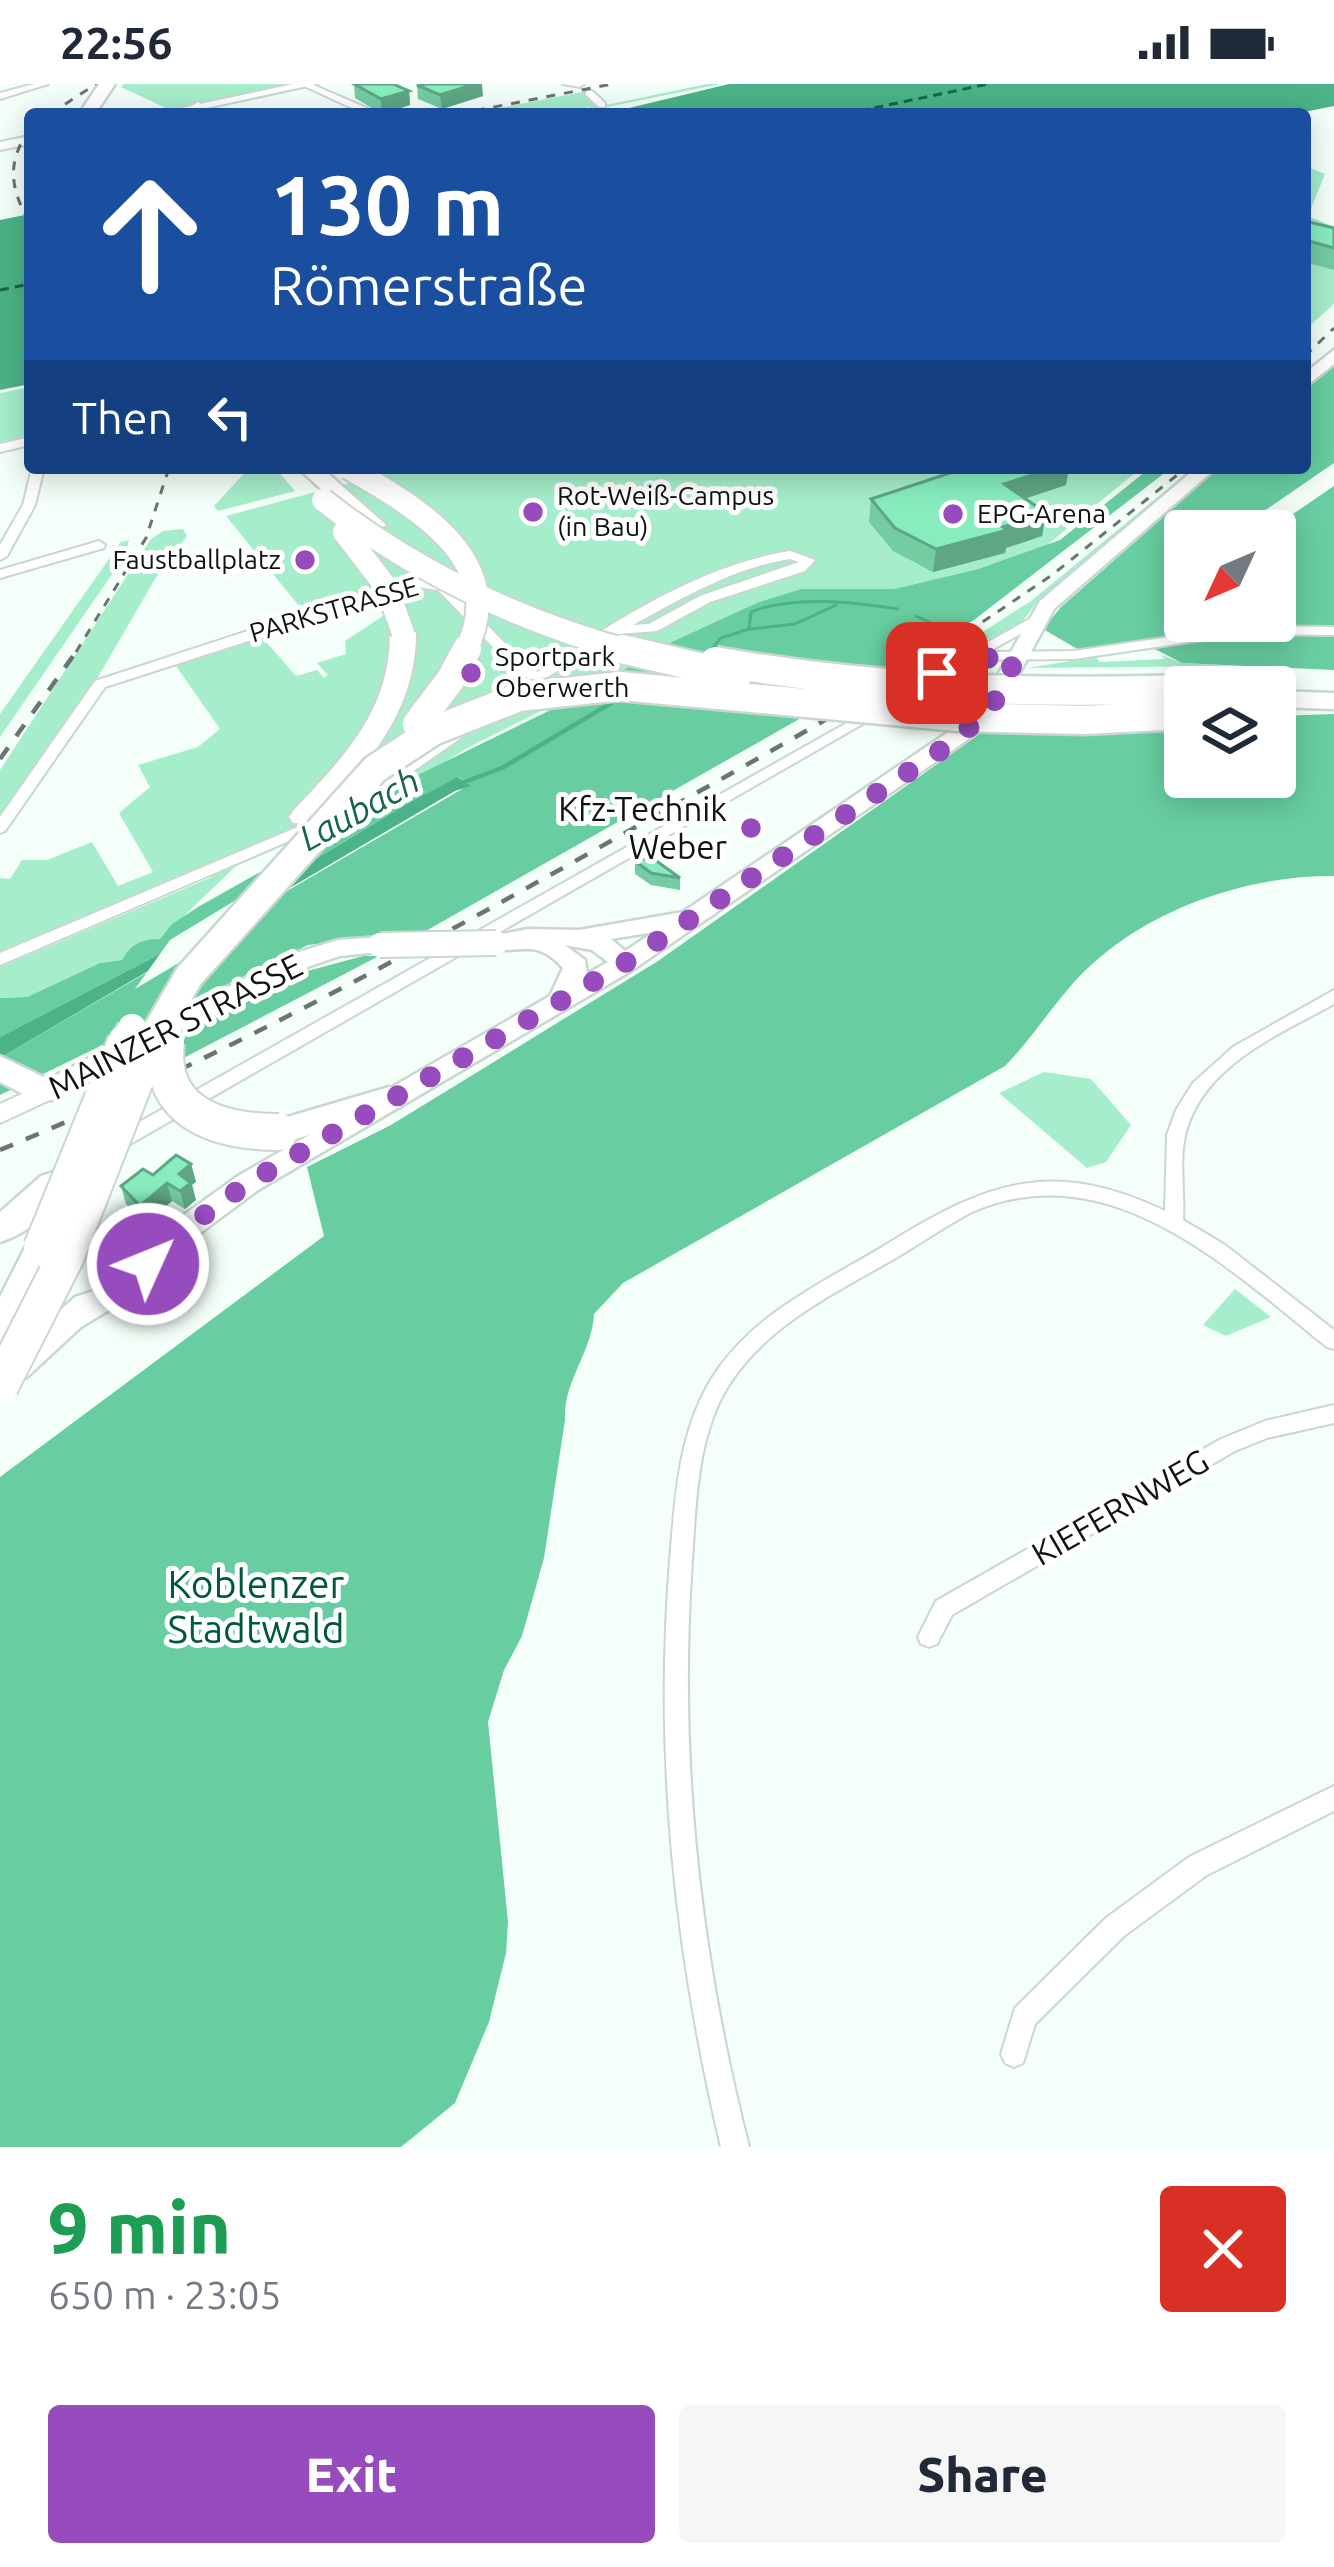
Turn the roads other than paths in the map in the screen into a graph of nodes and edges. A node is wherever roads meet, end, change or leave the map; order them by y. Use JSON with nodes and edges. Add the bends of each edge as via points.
{"nodes":[{"id":1,"x":44,"y":84,"type":"edge"},
{"id":2,"x":567,"y":84,"type":"edge"},
{"id":3,"x":308,"y":85,"type":"edge"},
{"id":4,"x":589,"y":86,"type":"edge"},
{"id":5,"x":0,"y":96,"type":"edge"},
{"id":6,"x":602,"y":105,"type":"dead end"},
{"id":7,"x":210,"y":108,"type":"edge"},
{"id":8,"x":360,"y":108,"type":"edge"},
{"id":9,"x":1334,"y":355,"type":"edge"},
{"id":10,"x":1311,"y":376,"type":"edge"},
{"id":11,"x":37,"y":474,"type":"edge"},
{"id":12,"x":298,"y":474,"type":"edge"},
{"id":13,"x":316,"y":474,"type":"edge"},
{"id":14,"x":359,"y":474,"type":"edge"},
{"id":15,"x":1199,"y":474,"type":"edge"},
{"id":16,"x":323,"y":500,"type":"junction"},
{"id":17,"x":99,"y":545,"type":"dead end"},
{"id":18,"x":0,"y":556,"type":"edge"},
{"id":19,"x":0,"y":574,"type":"edge"},
{"id":20,"x":1035,"y":620,"type":"junction"},
{"id":21,"x":614,"y":630,"type":"junction"},
{"id":22,"x":1334,"y":631,"type":"edge"},
{"id":23,"x":986,"y":648,"type":"junction"},
{"id":24,"x":1017,"y":653,"type":"junction"},
{"id":25,"x":965,"y":658,"type":"junction"},
{"id":26,"x":541,"y":676,"type":"junction"},
{"id":27,"x":1296,"y":689,"type":"edge"},
{"id":28,"x":1164,"y":690,"type":"edge"},
{"id":29,"x":1334,"y":690,"type":"edge"},
{"id":30,"x":1164,"y":701,"type":"edge"},
{"id":31,"x":1296,"y":701,"type":"edge"},
{"id":32,"x":1334,"y":705,"type":"edge"},
{"id":33,"x":1296,"y":708,"type":"edge"},
{"id":34,"x":1164,"y":716,"type":"edge"},
{"id":35,"x":375,"y":769,"type":"junction"},
{"id":36,"x":0,"y":828,"type":"edge"},
{"id":37,"x":702,"y":913,"type":"junction"},
{"id":38,"x":568,"y":939,"type":"junction"},
{"id":39,"x":496,"y":943,"type":"junction"},
{"id":40,"x":540,"y":944,"type":"junction"},
{"id":41,"x":0,"y":959,"type":"edge"},
{"id":42,"x":622,"y":965,"type":"junction"},
{"id":43,"x":1334,"y":996,"type":"edge"},
{"id":44,"x":174,"y":1000,"type":"junction"},
{"id":45,"x":557,"y":1004,"type":"junction"},
{"id":46,"x":12,"y":1084,"type":"edge"},
{"id":47,"x":389,"y":1100,"type":"junction"},
{"id":48,"x":0,"y":1114,"type":"edge"},
{"id":49,"x":77,"y":1154,"type":"junction"},
{"id":50,"x":0,"y":1210,"type":"edge"},
{"id":51,"x":1174,"y":1220,"type":"junction"},
{"id":52,"x":0,"y":1228,"type":"edge"},
{"id":53,"x":0,"y":1333,"type":"edge"},
{"id":54,"x":1334,"y":1341,"type":"edge"},
{"id":55,"x":0,"y":1385,"type":"edge"},
{"id":56,"x":1334,"y":1414,"type":"edge"},
{"id":57,"x":929,"y":1637,"type":"dead end"},
{"id":58,"x":1334,"y":1798,"type":"edge"},
{"id":59,"x":1014,"y":2054,"type":"dead end"},
{"id":60,"x":735,"y":2147,"type":"edge"}],
"edges":[{"from":1,"to":5,"type":"street"},
{"from":2,"to":4,"type":"street"},
{"from":3,"to":7,"type":"street"},
{"from":3,"to":8,"type":"street"},
{"from":4,"to":6,"type":"street"},
{"from":9,"to":10,"type":"main road"},
{"from":11,"to":18,"type":"street"},
{"from":12,"to":16,"type":"highway"},
{"from":13,"to":28,"type":"highway","bridge":true,"via":[[366,520],[454,574],[574,623],[684,655],[928,690]]},
{"from":14,"to":35,"type":"highway","bridge":true,"via":[[440,525],[471,566],[478,591],[465,660]]},
{"from":15,"to":20,"type":"main road"},
{"from":16,"to":30,"type":"highway","bridge":true,"via":[[397,554],[470,593],[676,663],[796,687],[938,702]]},
{"from":16,"to":49,"type":"highway","bridge":true,"via":[[397,609],[404,660],[394,703],[351,766],[165,975],[135,1022]]},
{"from":17,"to":19,"type":"street"},
{"from":20,"to":23,"type":"street"},
{"from":20,"to":24,"type":"main road"},
{"from":21,"to":21,"type":"street","via":[[657,626],[808,560],[790,554],[693,586]]},
{"from":21,"to":26,"type":"street"},
{"from":22,"to":24,"type":"street","via":[[1245,630],[1064,656]]},
{"from":23,"to":24,"type":"street"},
{"from":23,"to":25,"type":"street"},
{"from":24,"to":25,"type":"street"},
{"from":24,"to":37,"type":"main road","via":[[994,704],[968,730]]},
{"from":25,"to":50,"type":"street"},
{"from":26,"to":36,"type":"street","name":"PARKSTRASSE","via":[[522,669],[447,590],[416,583],[100,684]]},
{"from":26,"to":41,"type":"street","via":[[346,811]]},
{"from":27,"to":29,"type":"highway"},
{"from":31,"to":32,"type":"highway"},
{"from":32,"to":33,"type":"highway"},
{"from":34,"to":35,"type":"highway","bridge":true,"via":[[975,718],[601,687],[483,708]]},
{"from":35,"to":44,"type":"highway","bridge":true,"via":[[225,931]]},
{"from":37,"to":38,"type":"main road"},
{"from":37,"to":42,"type":"main road"},
{"from":38,"to":39,"type":"main road","name":"MAINZER STRASSE"},
{"from":38,"to":42,"type":"main road","name":"MAINZER STRASSE","via":[[606,945]]},
{"from":39,"to":40,"type":"main road","name":"MAINZER STRASSE"},
{"from":39,"to":46,"type":"main road","name":"MAINZER STRASSE","bridge":true,"via":[[338,948]]},
{"from":40,"to":42,"type":"main road","name":"MAINZER STRASSE"},
{"from":40,"to":45,"type":"main road","via":[[576,966]]},
{"from":42,"to":45,"type":"main road"},
{"from":43,"to":51,"type":"street","via":[[1197,1088],[1176,1134]]},
{"from":44,"to":47,"type":"highway","bridge":true,"via":[[162,1063],[167,1083],[180,1103],[217,1126],[280,1132]]},
{"from":44,"to":55,"type":"highway","bridge":true,"via":[[141,1060],[48,1296]]},
{"from":45,"to":47,"type":"main road"},
{"from":46,"to":48,"type":"street","name":"MAINZER STRASSE"},
{"from":47,"to":55,"type":"main road","via":[[248,1183]]},
{"from":49,"to":52,"type":"highway","via":[[42,1197]]},
{"from":49,"to":53,"type":"highway","bridge":true},
{"from":51,"to":54,"type":"street"},
{"from":51,"to":60,"type":"street","via":[[1097,1192],[989,1198],[780,1320],[749,1345],[709,1402],[696,1435],[680,1566],[676,1743],[690,1921]]},
{"from":56,"to":57,"type":"street","name":"KIEFERNWEG","via":[[1265,1430],[1193,1463],[944,1609]]},
{"from":58,"to":59,"type":"street","via":[[1198,1866],[1115,1927],[1024,2017]]}]}
